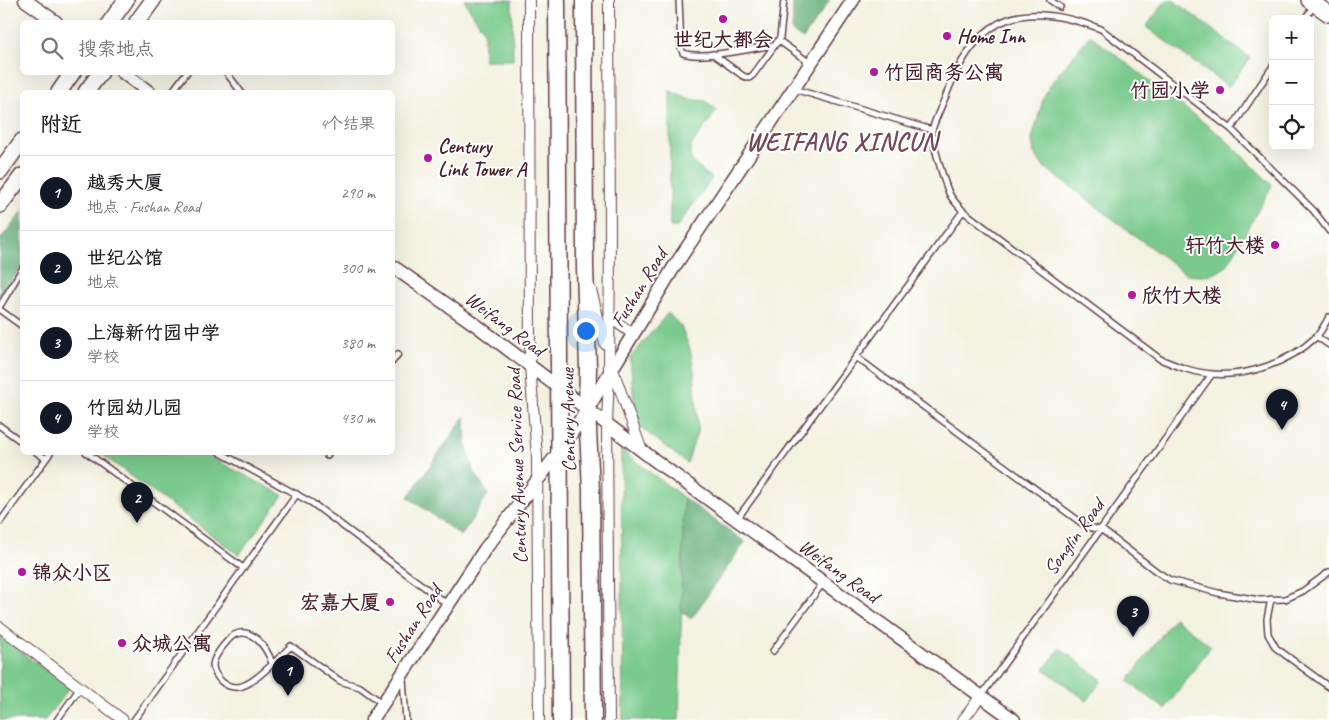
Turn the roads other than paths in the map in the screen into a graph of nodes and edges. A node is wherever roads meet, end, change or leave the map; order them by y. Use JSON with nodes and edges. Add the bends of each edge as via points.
{"nodes":[{"id":1,"x":25,"y":0,"type":"edge"},
{"id":2,"x":126,"y":0,"type":"edge"},
{"id":3,"x":153,"y":0,"type":"edge"},
{"id":4,"x":530,"y":0,"type":"edge"},
{"id":5,"x":557,"y":0,"type":"edge"},
{"id":6,"x":584,"y":0,"type":"edge"},
{"id":7,"x":609,"y":0,"type":"edge"},
{"id":8,"x":679,"y":0,"type":"edge"},
{"id":9,"x":784,"y":0,"type":"edge"},
{"id":10,"x":853,"y":0,"type":"edge"},
{"id":11,"x":1050,"y":0,"type":"edge"},
{"id":12,"x":1314,"y":1,"type":"edge"},
{"id":13,"x":1050,"y":7,"type":"dead end"},
{"id":14,"x":1007,"y":12,"type":"dead end"},
{"id":15,"x":1076,"y":14,"type":"dead end"},
{"id":16,"x":1329,"y":14,"type":"edge"},
{"id":17,"x":1307,"y":15,"type":"edge"},
{"id":18,"x":53,"y":20,"type":"edge"},
{"id":19,"x":111,"y":20,"type":"edge"},
{"id":20,"x":138,"y":20,"type":"edge"},
{"id":21,"x":778,"y":40,"type":"junction"},
{"id":22,"x":774,"y":46,"type":"junction"},
{"id":23,"x":713,"y":54,"type":"junction"},
{"id":24,"x":811,"y":64,"type":"junction"},
{"id":25,"x":1269,"y":72,"type":"edge"},
{"id":26,"x":72,"y":75,"type":"edge"},
{"id":27,"x":99,"y":75,"type":"edge"},
{"id":28,"x":126,"y":75,"type":"edge"},
{"id":29,"x":185,"y":75,"type":"edge"},
{"id":30,"x":228,"y":75,"type":"edge"},
{"id":31,"x":794,"y":89,"type":"junction"},
{"id":32,"x":60,"y":90,"type":"edge"},
{"id":33,"x":88,"y":90,"type":"edge"},
{"id":34,"x":147,"y":90,"type":"edge"},
{"id":35,"x":174,"y":90,"type":"edge"},
{"id":36,"x":240,"y":90,"type":"edge"},
{"id":37,"x":1231,"y":129,"type":"junction"},
{"id":38,"x":932,"y":130,"type":"junction"},
{"id":39,"x":20,"y":144,"type":"edge"},
{"id":40,"x":0,"y":171,"type":"edge"},
{"id":41,"x":20,"y":179,"type":"edge"},
{"id":42,"x":0,"y":206,"type":"edge"},
{"id":43,"x":963,"y":211,"type":"junction"},
{"id":44,"x":1329,"y":231,"type":"edge"},
{"id":45,"x":584,"y":266,"type":"junction"},
{"id":46,"x":395,"y":268,"type":"edge"},
{"id":47,"x":20,"y":272,"type":"edge"},
{"id":48,"x":0,"y":306,"type":"edge"},
{"id":49,"x":0,"y":310,"type":"edge"},
{"id":50,"x":609,"y":317,"type":"junction"},
{"id":51,"x":1329,"y":318,"type":"edge"},
{"id":52,"x":20,"y":325,"type":"edge"},
{"id":53,"x":633,"y":334,"type":"junction"},
{"id":54,"x":1316,"y":336,"type":"junction"},
{"id":55,"x":1329,"y":346,"type":"edge"},
{"id":56,"x":398,"y":354,"type":"dead end"},
{"id":57,"x":856,"y":357,"type":"junction"},
{"id":58,"x":395,"y":358,"type":"edge"},
{"id":59,"x":530,"y":366,"type":"junction"},
{"id":60,"x":610,"y":366,"type":"junction"},
{"id":61,"x":1212,"y":374,"type":"junction"},
{"id":62,"x":559,"y":388,"type":"junction"},
{"id":63,"x":587,"y":410,"type":"junction"},
{"id":64,"x":607,"y":424,"type":"junction"},
{"id":65,"x":0,"y":426,"type":"edge"},
{"id":66,"x":20,"y":441,"type":"edge"},
{"id":67,"x":642,"y":451,"type":"junction"},
{"id":68,"x":558,"y":452,"type":"junction"},
{"id":69,"x":40,"y":455,"type":"edge"},
{"id":70,"x":48,"y":455,"type":"edge"},
{"id":71,"x":90,"y":455,"type":"edge"},
{"id":72,"x":224,"y":455,"type":"edge"},
{"id":73,"x":46,"y":459,"type":"junction"},
{"id":74,"x":537,"y":480,"type":"junction"},
{"id":75,"x":296,"y":494,"type":"junction"},
{"id":76,"x":736,"y":519,"type":"junction"},
{"id":77,"x":0,"y":522,"type":"edge"},
{"id":78,"x":1102,"y":530,"type":"junction"},
{"id":79,"x":243,"y":568,"type":"junction"},
{"id":80,"x":1329,"y":572,"type":"edge"},
{"id":81,"x":823,"y":583,"type":"junction"},
{"id":82,"x":1271,"y":600,"type":"junction"},
{"id":83,"x":448,"y":605,"type":"junction"},
{"id":84,"x":0,"y":627,"type":"edge"},
{"id":85,"x":773,"y":651,"type":"dead end"},
{"id":86,"x":272,"y":663,"type":"junction"},
{"id":87,"x":402,"y":674,"type":"junction"},
{"id":88,"x":1329,"y":687,"type":"edge"},
{"id":89,"x":80,"y":688,"type":"junction"},
{"id":90,"x":981,"y":696,"type":"junction"},
{"id":91,"x":383,"y":703,"type":"junction"},
{"id":92,"x":60,"y":719,"type":"edge"},
{"id":93,"x":123,"y":720,"type":"edge"},
{"id":94,"x":134,"y":720,"type":"edge"},
{"id":95,"x":372,"y":720,"type":"edge"},
{"id":96,"x":406,"y":720,"type":"edge"},
{"id":97,"x":539,"y":720,"type":"edge"},
{"id":98,"x":561,"y":720,"type":"edge"},
{"id":99,"x":594,"y":720,"type":"edge"},
{"id":100,"x":609,"y":720,"type":"edge"},
{"id":101,"x":963,"y":720,"type":"edge"},
{"id":102,"x":1014,"y":720,"type":"edge"}],
"edges":[{"from":1,"to":18,"type":"street"},
{"from":2,"to":19,"type":"main road"},
{"from":3,"to":20,"type":"main road"},
{"from":4,"to":59,"type":"street","name":"Century Avenue Service Road"},
{"from":5,"to":62,"type":"main road","name":"Century Avenue"},
{"from":6,"to":45,"type":"main road","name":"Century Avenue"},
{"from":7,"to":50,"type":"street"},
{"from":8,"to":23,"type":"lane","via":[[683,53]]},
{"from":9,"to":21,"type":"lane"},
{"from":10,"to":24,"type":"street","name":"Fushan Road"},
{"from":11,"to":13,"type":"lane","via":[[1063,9]]},
{"from":12,"to":16,"type":"main road"},
{"from":12,"to":17,"type":"lane"},
{"from":14,"to":38,"type":"lane","via":[[992,22],[972,44],[956,71]]},
{"from":15,"to":37,"type":"lane","via":[[1101,28]]},
{"from":21,"to":22,"type":"lane"},
{"from":21,"to":24,"type":"lane"},
{"from":22,"to":23,"type":"lane"},
{"from":22,"to":23,"type":"lane","via":[[749,78]]},
{"from":24,"to":31,"type":"street","name":"Fushan Road"},
{"from":25,"to":37,"type":"lane"},
{"from":26,"to":32,"type":"main road"},
{"from":27,"to":33,"type":"main road"},
{"from":28,"to":34,"type":"street"},
{"from":29,"to":35,"type":"lane"},
{"from":30,"to":36,"type":"lane"},
{"from":31,"to":38,"type":"lane"},
{"from":31,"to":53,"type":"street","name":"Fushan Road","via":[[674,267]]},
{"from":37,"to":44,"type":"lane","via":[[1314,210]]},
{"from":38,"to":43,"type":"lane","via":[[949,195]]},
{"from":39,"to":40,"type":"main road"},
{"from":41,"to":42,"type":"main road"},
{"from":43,"to":57,"type":"lane"},
{"from":43,"to":61,"type":"lane","via":[[1160,359],[1187,370]]},
{"from":45,"to":60,"type":"street"},
{"from":45,"to":63,"type":"main road","name":"Century Avenue"},
{"from":46,"to":59,"type":"street","name":"Weifang Road"},
{"from":47,"to":48,"type":"lane"},
{"from":49,"to":52,"type":"lane"},
{"from":50,"to":53,"type":"street"},
{"from":50,"to":60,"type":"street"},
{"from":51,"to":54,"type":"lane"},
{"from":53,"to":60,"type":"street","name":"Fushan Road"},
{"from":54,"to":55,"type":"lane"},
{"from":54,"to":61,"type":"lane","via":[[1274,363],[1232,374]]},
{"from":56,"to":58,"type":"lane"},
{"from":57,"to":76,"type":"lane"},
{"from":57,"to":78,"type":"lane","via":[[1088,527]]},
{"from":59,"to":62,"type":"street","name":"Weifang Road"},
{"from":59,"to":74,"type":"street","name":"Century Avenue Service Road"},
{"from":60,"to":63,"type":"street","name":"Fushan Road"},
{"from":60,"to":64,"type":"street"},
{"from":60,"to":67,"type":"street"},
{"from":61,"to":78,"type":"lane","name":"Songlin Road"},
{"from":62,"to":63,"type":"street","name":"Weifang Road"},
{"from":62,"to":68,"type":"main road","name":"Century Avenue"},
{"from":63,"to":64,"type":"street","name":"Weifang Road"},
{"from":63,"to":68,"type":"street","name":"Fushan Road"},
{"from":63,"to":99,"type":"main road","name":"Century Avenue"},
{"from":64,"to":67,"type":"street","name":"Weifang Road"},
{"from":64,"to":100,"type":"street"},
{"from":65,"to":66,"type":"lane"},
{"from":67,"to":76,"type":"street","name":"Weifang Road"},
{"from":68,"to":74,"type":"street","name":"Fushan Road"},
{"from":68,"to":98,"type":"main road","name":"Century Avenue"},
{"from":69,"to":73,"type":"lane"},
{"from":70,"to":73,"type":"lane"},
{"from":71,"to":79,"type":"lane"},
{"from":72,"to":75,"type":"lane"},
{"from":73,"to":77,"type":"lane"},
{"from":74,"to":83,"type":"street","name":"Fushan Road"},
{"from":74,"to":97,"type":"street","name":"Century Avenue Service Road"},
{"from":75,"to":79,"type":"lane"},
{"from":75,"to":83,"type":"lane","via":[[329,514]]},
{"from":76,"to":81,"type":"street","name":"Weifang Road"},
{"from":78,"to":82,"type":"lane","via":[[1170,580],[1218,593]]},
{"from":78,"to":90,"type":"lane","name":"Songlin Road"},
{"from":79,"to":94,"type":"lane"},
{"from":80,"to":82,"type":"lane","via":[[1285,599]]},
{"from":81,"to":85,"type":"lane"},
{"from":81,"to":90,"type":"street","name":"Weifang Road"},
{"from":82,"to":88,"type":"lane","via":[[1268,634],[1276,648]]},
{"from":83,"to":87,"type":"street","name":"Fushan Road"},
{"from":84,"to":89,"type":"street"},
{"from":86,"to":86,"type":"lane","via":[[249,684],[237,688],[227,686],[216,676],[213,666],[214,657],[232,636],[241,632],[250,634],[264,646]]},
{"from":86,"to":91,"type":"lane","via":[[291,646],[340,682],[360,687]]},
{"from":87,"to":91,"type":"street","name":"Fushan Road"},
{"from":87,"to":96,"type":"lane"},
{"from":89,"to":92,"type":"lane"},
{"from":89,"to":93,"type":"street"},
{"from":90,"to":101,"type":"street","name":"Songlin Road"},
{"from":90,"to":102,"type":"street","name":"Weifang Road"},
{"from":91,"to":95,"type":"street","name":"Fushan Road"}]}
